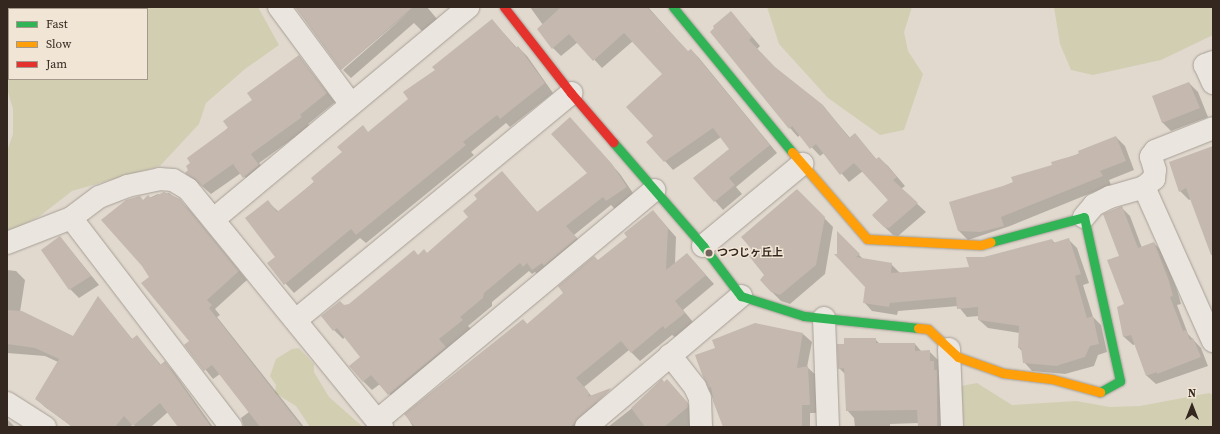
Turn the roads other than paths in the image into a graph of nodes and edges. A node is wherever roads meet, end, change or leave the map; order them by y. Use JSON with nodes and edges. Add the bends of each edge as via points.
{"nodes":[{"id":1,"x":279,"y":7,"type":"edge"},
{"id":2,"x":468,"y":7,"type":"edge"},
{"id":3,"x":504,"y":7,"type":"edge"},
{"id":4,"x":674,"y":7,"type":"edge"},
{"id":5,"x":1213,"y":62,"type":"edge"},
{"id":6,"x":1213,"y":84,"type":"edge"},
{"id":7,"x":571,"y":93,"type":"junction"},
{"id":8,"x":350,"y":104,"type":"junction"},
{"id":9,"x":1213,"y":128,"type":"edge"},
{"id":10,"x":802,"y":164,"type":"junction"},
{"id":11,"x":1144,"y":187,"type":"junction"},
{"id":12,"x":654,"y":190,"type":"junction"},
{"id":13,"x":1084,"y":217,"type":"junction"},
{"id":14,"x":71,"y":218,"type":"junction"},
{"id":15,"x":214,"y":219,"type":"junction"},
{"id":16,"x":7,"y":243,"type":"edge"},
{"id":17,"x":703,"y":246,"type":"junction"},
{"id":18,"x":741,"y":296,"type":"junction"},
{"id":19,"x":824,"y":318,"type":"junction"},
{"id":20,"x":296,"y":320,"type":"junction"},
{"id":21,"x":1213,"y":341,"type":"edge"},
{"id":22,"x":949,"y":349,"type":"junction"},
{"id":23,"x":670,"y":355,"type":"junction"},
{"id":24,"x":7,"y":404,"type":"edge"},
{"id":25,"x":380,"y":424,"type":"edge"},
{"id":26,"x":38,"y":425,"type":"edge"},
{"id":27,"x":231,"y":427,"type":"edge"},
{"id":28,"x":586,"y":427,"type":"edge"},
{"id":29,"x":702,"y":427,"type":"edge"},
{"id":30,"x":828,"y":427,"type":"edge"},
{"id":31,"x":952,"y":427,"type":"edge"}],
"edges":[{"from":1,"to":8,"type":"street"},
{"from":2,"to":8,"type":"street"},
{"from":3,"to":7,"type":"street"},
{"from":4,"to":10,"type":"street"},
{"from":5,"to":6,"type":"street","via":[[1205,65]]},
{"from":7,"to":12,"type":"street"},
{"from":7,"to":20,"type":"street"},
{"from":8,"to":15,"type":"street"},
{"from":9,"to":11,"type":"street","via":[[1155,151],[1150,157],[1155,177]]},
{"from":10,"to":13,"type":"street","via":[[867,239],[981,245]]},
{"from":10,"to":17,"type":"street"},
{"from":11,"to":13,"type":"street","via":[[1110,197],[1094,205]]},
{"from":11,"to":21,"type":"street"},
{"from":12,"to":17,"type":"street"},
{"from":12,"to":25,"type":"street"},
{"from":13,"to":22,"type":"street","via":[[1120,381],[1102,392],[1094,391],[1052,379],[1003,373],[968,362]]},
{"from":14,"to":15,"type":"street","via":[[99,197],[127,186],[159,179],[181,184]]},
{"from":14,"to":16,"type":"street"},
{"from":14,"to":27,"type":"street"},
{"from":15,"to":20,"type":"street"},
{"from":17,"to":18,"type":"street"},
{"from":18,"to":19,"type":"street","via":[[790,314]]},
{"from":18,"to":23,"type":"street"},
{"from":19,"to":22,"type":"street","via":[[928,329]]},
{"from":19,"to":30,"type":"street"},
{"from":20,"to":25,"type":"street"},
{"from":22,"to":31,"type":"street"},
{"from":23,"to":28,"type":"street"},
{"from":23,"to":29,"type":"street","via":[[695,387],[700,398]]},
{"from":24,"to":26,"type":"street"}]}
